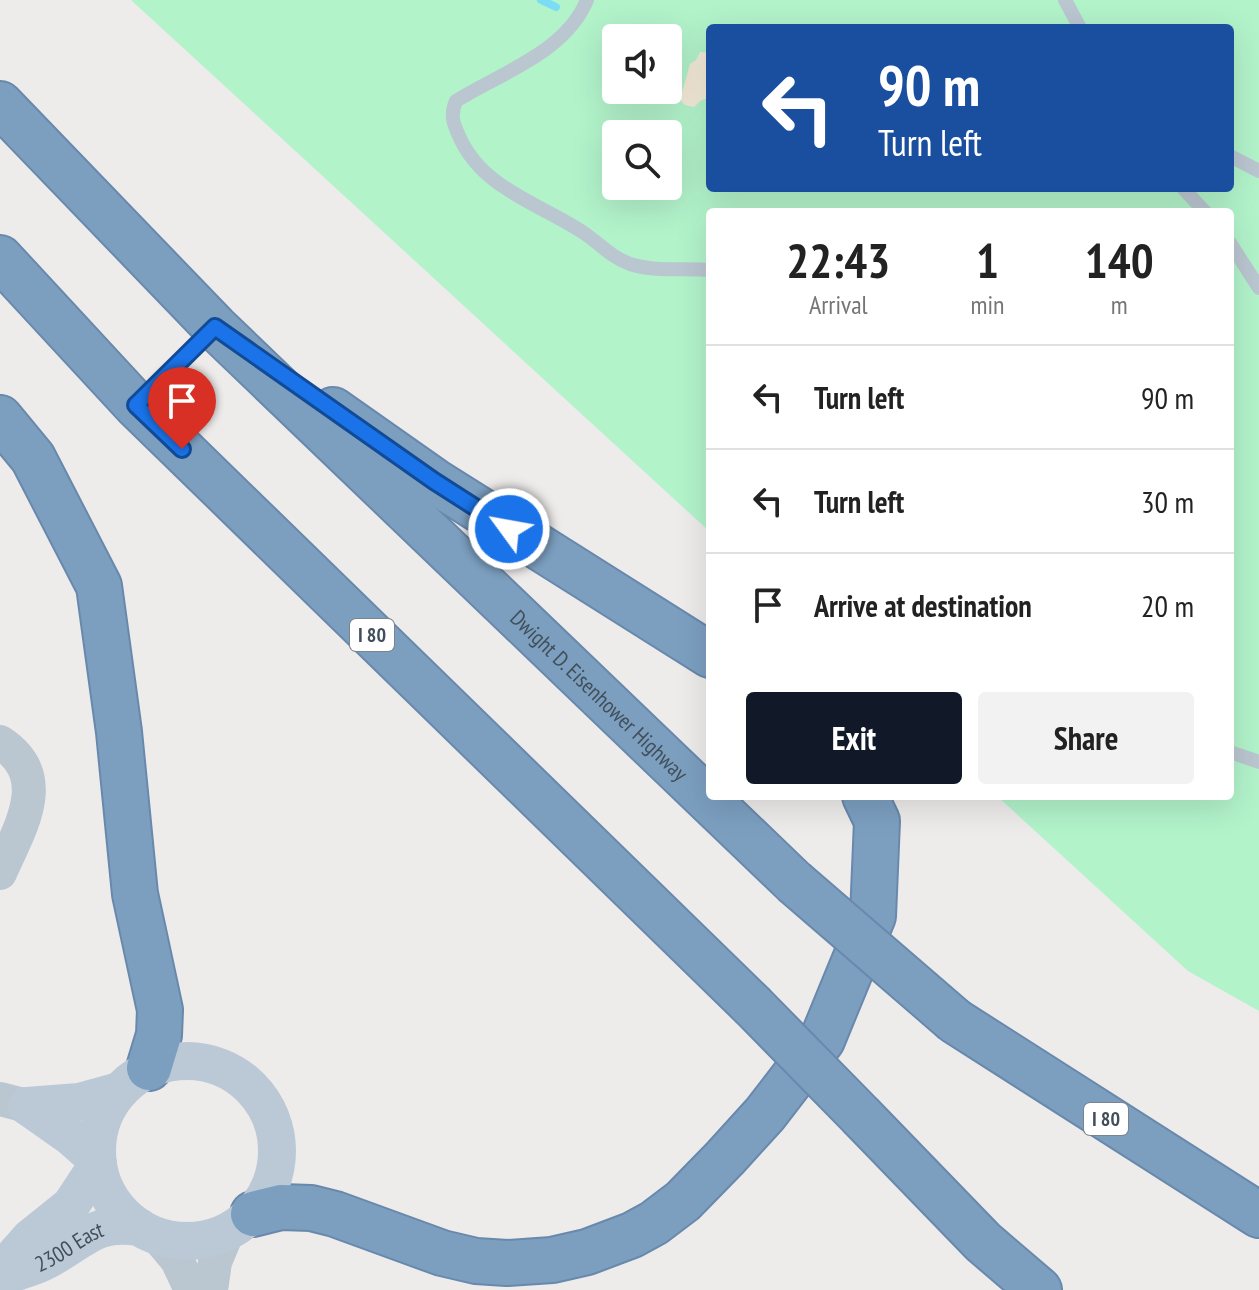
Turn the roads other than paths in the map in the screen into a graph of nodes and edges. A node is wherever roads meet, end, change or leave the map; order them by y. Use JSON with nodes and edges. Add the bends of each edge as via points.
{"nodes":[{"id":1,"x":587,"y":0,"type":"edge"},
{"id":2,"x":1065,"y":0,"type":"edge"},
{"id":3,"x":1078,"y":24,"type":"edge"},
{"id":4,"x":0,"y":104,"type":"edge"},
{"id":5,"x":1234,"y":158,"type":"edge"},
{"id":6,"x":1259,"y":171,"type":"edge"},
{"id":7,"x":1187,"y":192,"type":"edge"},
{"id":8,"x":1201,"y":208,"type":"edge"},
{"id":9,"x":1234,"y":249,"type":"edge"},
{"id":10,"x":0,"y":258,"type":"edge"},
{"id":11,"x":706,"y":270,"type":"edge"},
{"id":12,"x":1259,"y":288,"type":"edge"},
{"id":13,"x":215,"y":327,"type":"junction"},
{"id":14,"x":136,"y":405,"type":"junction"},
{"id":15,"x":0,"y":418,"type":"edge"},
{"id":16,"x":706,"y":652,"type":"edge"},
{"id":17,"x":10,"y":751,"type":"edge"},
{"id":18,"x":1234,"y":753,"type":"edge"},
{"id":19,"x":1259,"y":762,"type":"edge"},
{"id":20,"x":706,"y":798,"type":"edge"},
{"id":21,"x":708,"y":800,"type":"edge"},
{"id":22,"x":867,"y":800,"type":"edge"},
{"id":23,"x":0,"y":873,"type":"edge"},
{"id":24,"x":134,"y":1080,"type":"junction"},
{"id":25,"x":13,"y":1103,"type":"edge"},
{"id":26,"x":97,"y":1162,"type":"junction"},
{"id":27,"x":1259,"y":1215,"type":"edge"},
{"id":28,"x":240,"y":1222,"type":"junction"},
{"id":29,"x":147,"y":1231,"type":"junction"},
{"id":30,"x":0,"y":1274,"type":"edge"},
{"id":31,"x":191,"y":1290,"type":"edge"},
{"id":32,"x":211,"y":1290,"type":"edge"},
{"id":33,"x":1039,"y":1290,"type":"edge"}],
"edges":[{"from":1,"to":11,"type":"lane","via":[[552,45],[456,101],[452,122],[474,164],[493,181],[610,255],[652,269]]},
{"from":2,"to":3,"type":"lane"},
{"from":4,"to":13,"type":"highway","name":"Dwight D. Eisenhower Highway","number":"I 80"},
{"from":5,"to":6,"type":"lane"},
{"from":7,"to":8,"type":"lane"},
{"from":9,"to":12,"type":"lane"},
{"from":10,"to":14,"type":"highway","number":"I 80"},
{"from":13,"to":14,"type":"lane"},
{"from":13,"to":16,"type":"highway","via":[[434,481]]},
{"from":13,"to":20,"type":"highway","name":"Dwight D. Eisenhower Highway","number":"I 80","bridge":true},
{"from":14,"to":33,"type":"highway","number":"I 80","bridge":true,"via":[[752,1005],[983,1242]]},
{"from":15,"to":24,"type":"highway","via":[[33,458],[99,586],[135,894],[160,1010],[159,1035]]},
{"from":17,"to":23,"type":"street","via":[[30,784],[29,800]]},
{"from":18,"to":19,"type":"lane"},
{"from":21,"to":27,"type":"highway","name":"Dwight D. Eisenhower Highway","number":"I 80","bridge":true,"via":[[955,1021]]},
{"from":22,"to":28,"type":"highway","via":[[877,821],[873,916],[822,1040],[725,1158],[654,1223],[587,1252],[507,1263],[442,1253],[311,1208],[281,1207]]},
{"from":24,"to":25,"type":"main road","via":[[79,1102]]},
{"from":24,"to":26,"type":"main road","via":[[105,1113]]},
{"from":24,"to":28,"type":"main road","via":[[181,1060],[213,1064],[241,1078],[262,1100],[275,1128],[278,1159],[270,1188]]},
{"from":25,"to":26,"type":"main road","via":[[71,1137]]},
{"from":26,"to":29,"type":"main road","via":[[115,1205]]},
{"from":26,"to":30,"type":"main road","name":"2300 East","via":[[71,1205],[30,1238]]},
{"from":28,"to":29,"type":"main road","via":[[198,1241]]},
{"from":28,"to":32,"type":"street","via":[[215,1262]]},
{"from":29,"to":30,"type":"main road","name":"2300 East","via":[[102,1227],[46,1261]]},
{"from":29,"to":31,"type":"street","via":[[177,1260]]}]}
